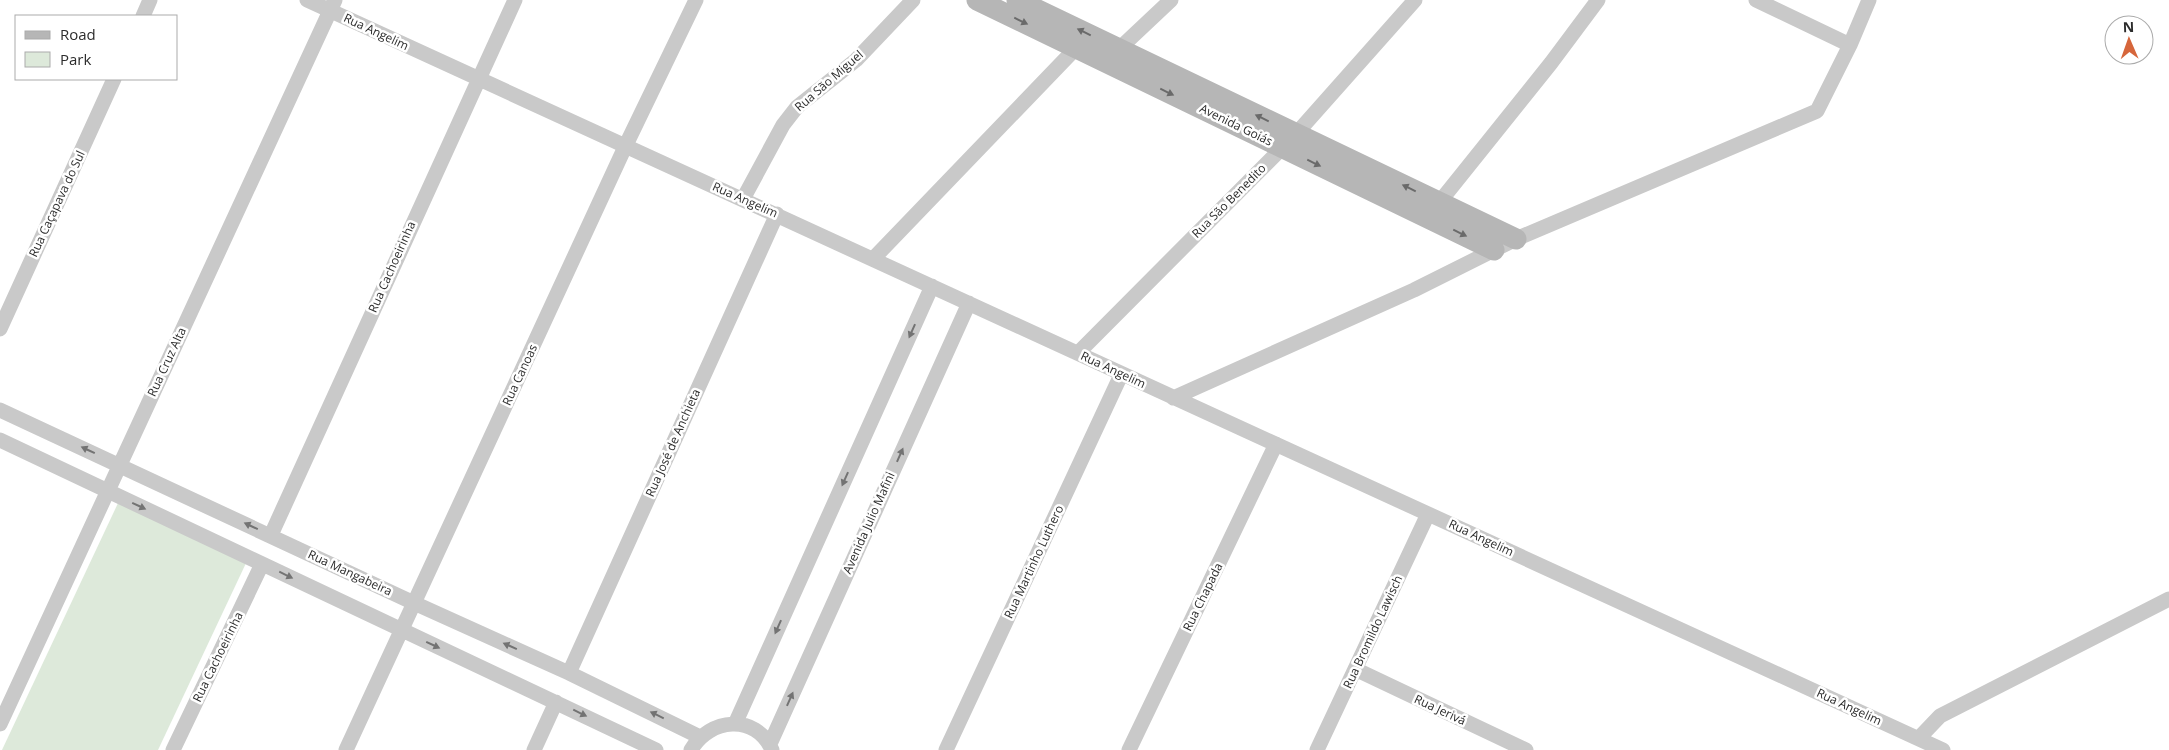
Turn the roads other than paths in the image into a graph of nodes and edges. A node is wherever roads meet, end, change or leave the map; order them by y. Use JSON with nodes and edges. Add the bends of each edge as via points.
{"nodes":[{"id":1,"x":150,"y":0,"type":"edge"},
{"id":2,"x":307,"y":0,"type":"edge"},
{"id":3,"x":515,"y":0,"type":"edge"},
{"id":4,"x":696,"y":0,"type":"edge"},
{"id":5,"x":914,"y":0,"type":"edge"},
{"id":6,"x":977,"y":0,"type":"edge"},
{"id":7,"x":1170,"y":0,"type":"edge"},
{"id":8,"x":1414,"y":0,"type":"edge"},
{"id":9,"x":1598,"y":0,"type":"edge"},
{"id":10,"x":1756,"y":0,"type":"edge"},
{"id":11,"x":1869,"y":0,"type":"edge"},
{"id":12,"x":1025,"y":2,"type":"edge"},
{"id":13,"x":332,"y":5,"type":"edge"},
{"id":14,"x":143,"y":15,"type":"edge"},
{"id":15,"x":1850,"y":45,"type":"junction"},
{"id":16,"x":1076,"y":48,"type":"junction"},
{"id":17,"x":1119,"y":49,"type":"junction"},
{"id":18,"x":478,"y":79,"type":"junction"},
{"id":19,"x":114,"y":80,"type":"edge"},
{"id":20,"x":1289,"y":141,"type":"junction"},
{"id":21,"x":625,"y":147,"type":"junction"},
{"id":22,"x":743,"y":199,"type":"junction"},
{"id":23,"x":1434,"y":210,"type":"junction"},
{"id":24,"x":777,"y":214,"type":"junction"},
{"id":25,"x":1516,"y":239,"type":"junction"},
{"id":26,"x":1494,"y":250,"type":"junction"},
{"id":27,"x":873,"y":259,"type":"junction"},
{"id":28,"x":932,"y":286,"type":"junction"},
{"id":29,"x":969,"y":304,"type":"junction"},
{"id":30,"x":0,"y":329,"type":"edge"},
{"id":31,"x":1078,"y":353,"type":"junction"},
{"id":32,"x":1121,"y":375,"type":"junction"},
{"id":33,"x":1173,"y":398,"type":"junction"},
{"id":34,"x":0,"y":410,"type":"edge"},
{"id":35,"x":0,"y":440,"type":"edge"},
{"id":36,"x":1276,"y":444,"type":"junction"},
{"id":37,"x":120,"y":465,"type":"junction"},
{"id":38,"x":107,"y":491,"type":"junction"},
{"id":39,"x":1428,"y":514,"type":"junction"},
{"id":40,"x":271,"y":535,"type":"junction"},
{"id":41,"x":262,"y":564,"type":"junction"},
{"id":42,"x":2169,"y":599,"type":"edge"},
{"id":43,"x":414,"y":603,"type":"junction"},
{"id":44,"x":401,"y":631,"type":"junction"},
{"id":45,"x":1355,"y":669,"type":"junction"},
{"id":46,"x":569,"y":673,"type":"junction"},
{"id":47,"x":556,"y":702,"type":"junction"},
{"id":48,"x":0,"y":724,"type":"edge"},
{"id":49,"x":734,"y":724,"type":"junction"},
{"id":50,"x":700,"y":737,"type":"junction"},
{"id":51,"x":1919,"y":738,"type":"junction"},
{"id":52,"x":771,"y":747,"type":"edge"},
{"id":53,"x":173,"y":750,"type":"edge"},
{"id":54,"x":346,"y":750,"type":"edge"},
{"id":55,"x":534,"y":750,"type":"edge"},
{"id":56,"x":656,"y":750,"type":"edge"},
{"id":57,"x":691,"y":750,"type":"edge"},
{"id":58,"x":946,"y":750,"type":"edge"},
{"id":59,"x":1129,"y":750,"type":"edge"},
{"id":60,"x":1317,"y":750,"type":"edge"},
{"id":61,"x":1526,"y":750,"type":"edge"},
{"id":62,"x":1943,"y":750,"type":"edge"}],
"edges":[{"from":1,"to":14,"type":"street"},
{"from":2,"to":13,"type":"street","name":"Rua Angelim"},
{"from":3,"to":18,"type":"street","name":"Rua Cachoeirinha"},
{"from":4,"to":21,"type":"street","name":"Rua Canoas"},
{"from":5,"to":22,"type":"street","name":"Rua São Miguel","via":[[856,60],[797,107],[783,125]]},
{"from":6,"to":16,"type":"street","name":"Avenida Goiás","one_way":true},
{"from":7,"to":17,"type":"street"},
{"from":8,"to":20,"type":"street","name":"Rua São Benedito"},
{"from":9,"to":23,"type":"street"},
{"from":10,"to":15,"type":"street"},
{"from":11,"to":15,"type":"street"},
{"from":17,"to":12,"type":"street","name":"Avenida Goiás","one_way":true},
{"from":13,"to":18,"type":"street","name":"Rua Angelim"},
{"from":13,"to":37,"type":"street","name":"Rua Cruz Alta"},
{"from":15,"to":25,"type":"street","via":[[1818,112]]},
{"from":16,"to":20,"type":"street","name":"Avenida Goiás","one_way":true},
{"from":16,"to":27,"type":"street"},
{"from":20,"to":17,"type":"street","name":"Avenida Goiás","one_way":true},
{"from":18,"to":21,"type":"street","name":"Rua Angelim"},
{"from":18,"to":40,"type":"street","name":"Rua Cachoeirinha"},
{"from":19,"to":30,"type":"street","name":"Rua Caçapava do Sul"},
{"from":20,"to":23,"type":"street","name":"Avenida Goiás"},
{"from":20,"to":31,"type":"street","name":"Rua São Benedito"},
{"from":21,"to":22,"type":"street","name":"Rua Angelim"},
{"from":21,"to":43,"type":"street","name":"Rua Canoas"},
{"from":22,"to":24,"type":"street","name":"Rua Angelim"},
{"from":23,"to":25,"type":"street","name":"Avenida Goiás"},
{"from":23,"to":26,"type":"street","name":"Avenida Goiás","one_way":true},
{"from":24,"to":27,"type":"street","name":"Rua Angelim"},
{"from":24,"to":46,"type":"street","name":"Rua José de Anchieta"},
{"from":25,"to":26,"type":"street"},
{"from":26,"to":33,"type":"street","via":[[1414,290]]},
{"from":27,"to":28,"type":"street","name":"Rua Angelim"},
{"from":28,"to":29,"type":"street","name":"Rua Angelim"},
{"from":28,"to":49,"type":"street","one_way":true},
{"from":29,"to":31,"type":"street","name":"Rua Angelim"},
{"from":52,"to":29,"type":"street","name":"Avenida Julio Mafini","one_way":true},
{"from":31,"to":32,"type":"street","name":"Rua Angelim"},
{"from":32,"to":33,"type":"street","name":"Rua Angelim"},
{"from":32,"to":58,"type":"street","name":"Rua Martinho Luthero"},
{"from":33,"to":36,"type":"street","name":"Rua Angelim"},
{"from":37,"to":34,"type":"street","name":"Rua Mangabeira","one_way":true},
{"from":35,"to":38,"type":"street"},
{"from":36,"to":39,"type":"street","name":"Rua Angelim"},
{"from":36,"to":59,"type":"street","name":"Rua Chapada"},
{"from":37,"to":38,"type":"street","name":"Rua Cruz Alta"},
{"from":40,"to":37,"type":"street","name":"Rua Mangabeira","one_way":true},
{"from":38,"to":41,"type":"street","one_way":true},
{"from":38,"to":48,"type":"street","name":"Rua Cruz Alta"},
{"from":39,"to":45,"type":"street","name":"Rua Bromildo Lawisch"},
{"from":39,"to":51,"type":"street","name":"Rua Angelim"},
{"from":40,"to":43,"type":"street","name":"Rua Mangabeira"},
{"from":41,"to":44,"type":"street","one_way":true},
{"from":41,"to":53,"type":"street","name":"Rua Cachoeirinha"},
{"from":42,"to":51,"type":"street","via":[[1940,716]]},
{"from":43,"to":44,"type":"street","name":"Rua Canoas"},
{"from":46,"to":43,"type":"street","name":"Rua Mangabeira","one_way":true},
{"from":44,"to":47,"type":"street","one_way":true},
{"from":44,"to":54,"type":"street","name":"Rua Canoas"},
{"from":45,"to":60,"type":"street","name":"Rua Bromildo Lawisch"},
{"from":45,"to":61,"type":"street","name":"Rua Jerivá"},
{"from":50,"to":46,"type":"street","name":"Rua Mangabeira","one_way":true},
{"from":47,"to":55,"type":"street"},
{"from":47,"to":56,"type":"street","one_way":true},
{"from":49,"to":50,"type":"street","via":[[716,727]]},
{"from":49,"to":52,"type":"street","via":[[760,733]]},
{"from":50,"to":57,"type":"street"},
{"from":51,"to":62,"type":"street","name":"Rua Angelim"}]}
